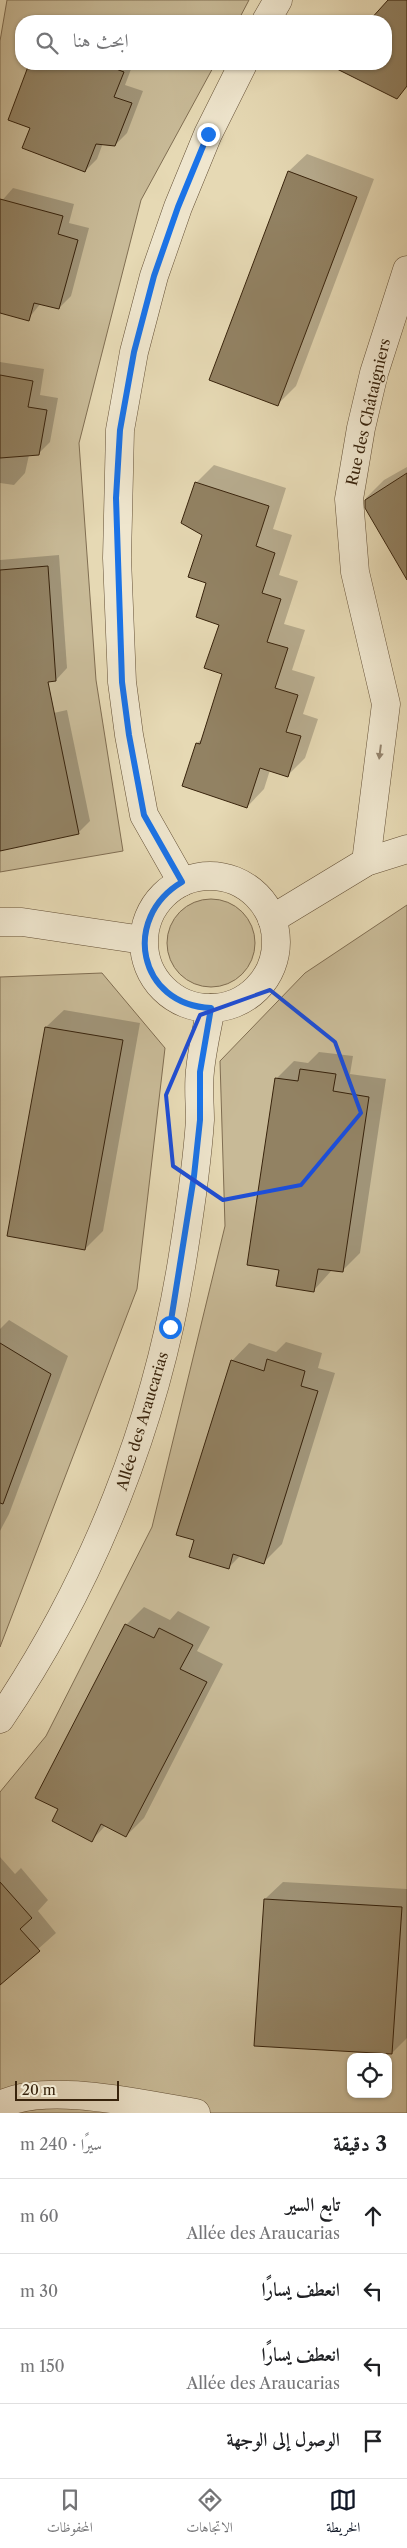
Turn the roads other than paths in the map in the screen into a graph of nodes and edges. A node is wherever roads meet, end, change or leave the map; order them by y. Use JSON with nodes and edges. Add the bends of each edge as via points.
{"nodes":[{"id":1,"x":278,"y":0,"type":"edge"},
{"id":2,"x":269,"y":15,"type":"edge"},
{"id":3,"x":240,"y":70,"type":"edge"},
{"id":4,"x":407,"y":270,"type":"edge"},
{"id":5,"x":397,"y":710,"type":"edge"},
{"id":6,"x":407,"y":849,"type":"edge"},
{"id":7,"x":366,"y":862,"type":"junction"},
{"id":8,"x":182,"y":882,"type":"junction"},
{"id":9,"x":272,"y":919,"type":"junction"},
{"id":10,"x":0,"y":922,"type":"edge"},
{"id":11,"x":144,"y":940,"type":"junction"},
{"id":12,"x":211,"y":1008,"type":"junction"},
{"id":13,"x":0,"y":1718,"type":"edge"},
{"id":14,"x":0,"y":2105,"type":"edge"},
{"id":15,"x":196,"y":2113,"type":"edge"}],
"edges":[{"from":1,"to":2,"type":"street"},
{"from":3,"to":8,"type":"street","via":[[208,134],[154,276],[134,352],[120,430],[117,558],[122,682],[128,726],[144,815]]},
{"from":4,"to":5,"type":"street","name":"Rue des Châtaigniers","via":[[374,372],[349,499],[355,572]]},
{"from":5,"to":7,"type":"street","one_way":true},
{"from":6,"to":7,"type":"street"},
{"from":7,"to":9,"type":"street"},
{"from":8,"to":9,"type":"street","via":[[204,876],[236,880],[262,900]]},
{"from":8,"to":11,"type":"street","via":[[159,899],[146,925]]},
{"from":9,"to":12,"type":"street","via":[[277,941],[268,974],[244,999],[228,1006]]},
{"from":10,"to":11,"type":"street","via":[[22,922]]},
{"from":11,"to":12,"type":"street","via":[[144,951],[152,974],[167,992],[187,1004]]},
{"from":12,"to":13,"type":"street","name":"Allée des Araucarias","via":[[200,1072],[200,1120],[181,1264],[170,1327],[138,1439],[118,1499],[71,1600]]},
{"from":14,"to":15,"type":"street","via":[[12,2099],[60,2093]]}]}
